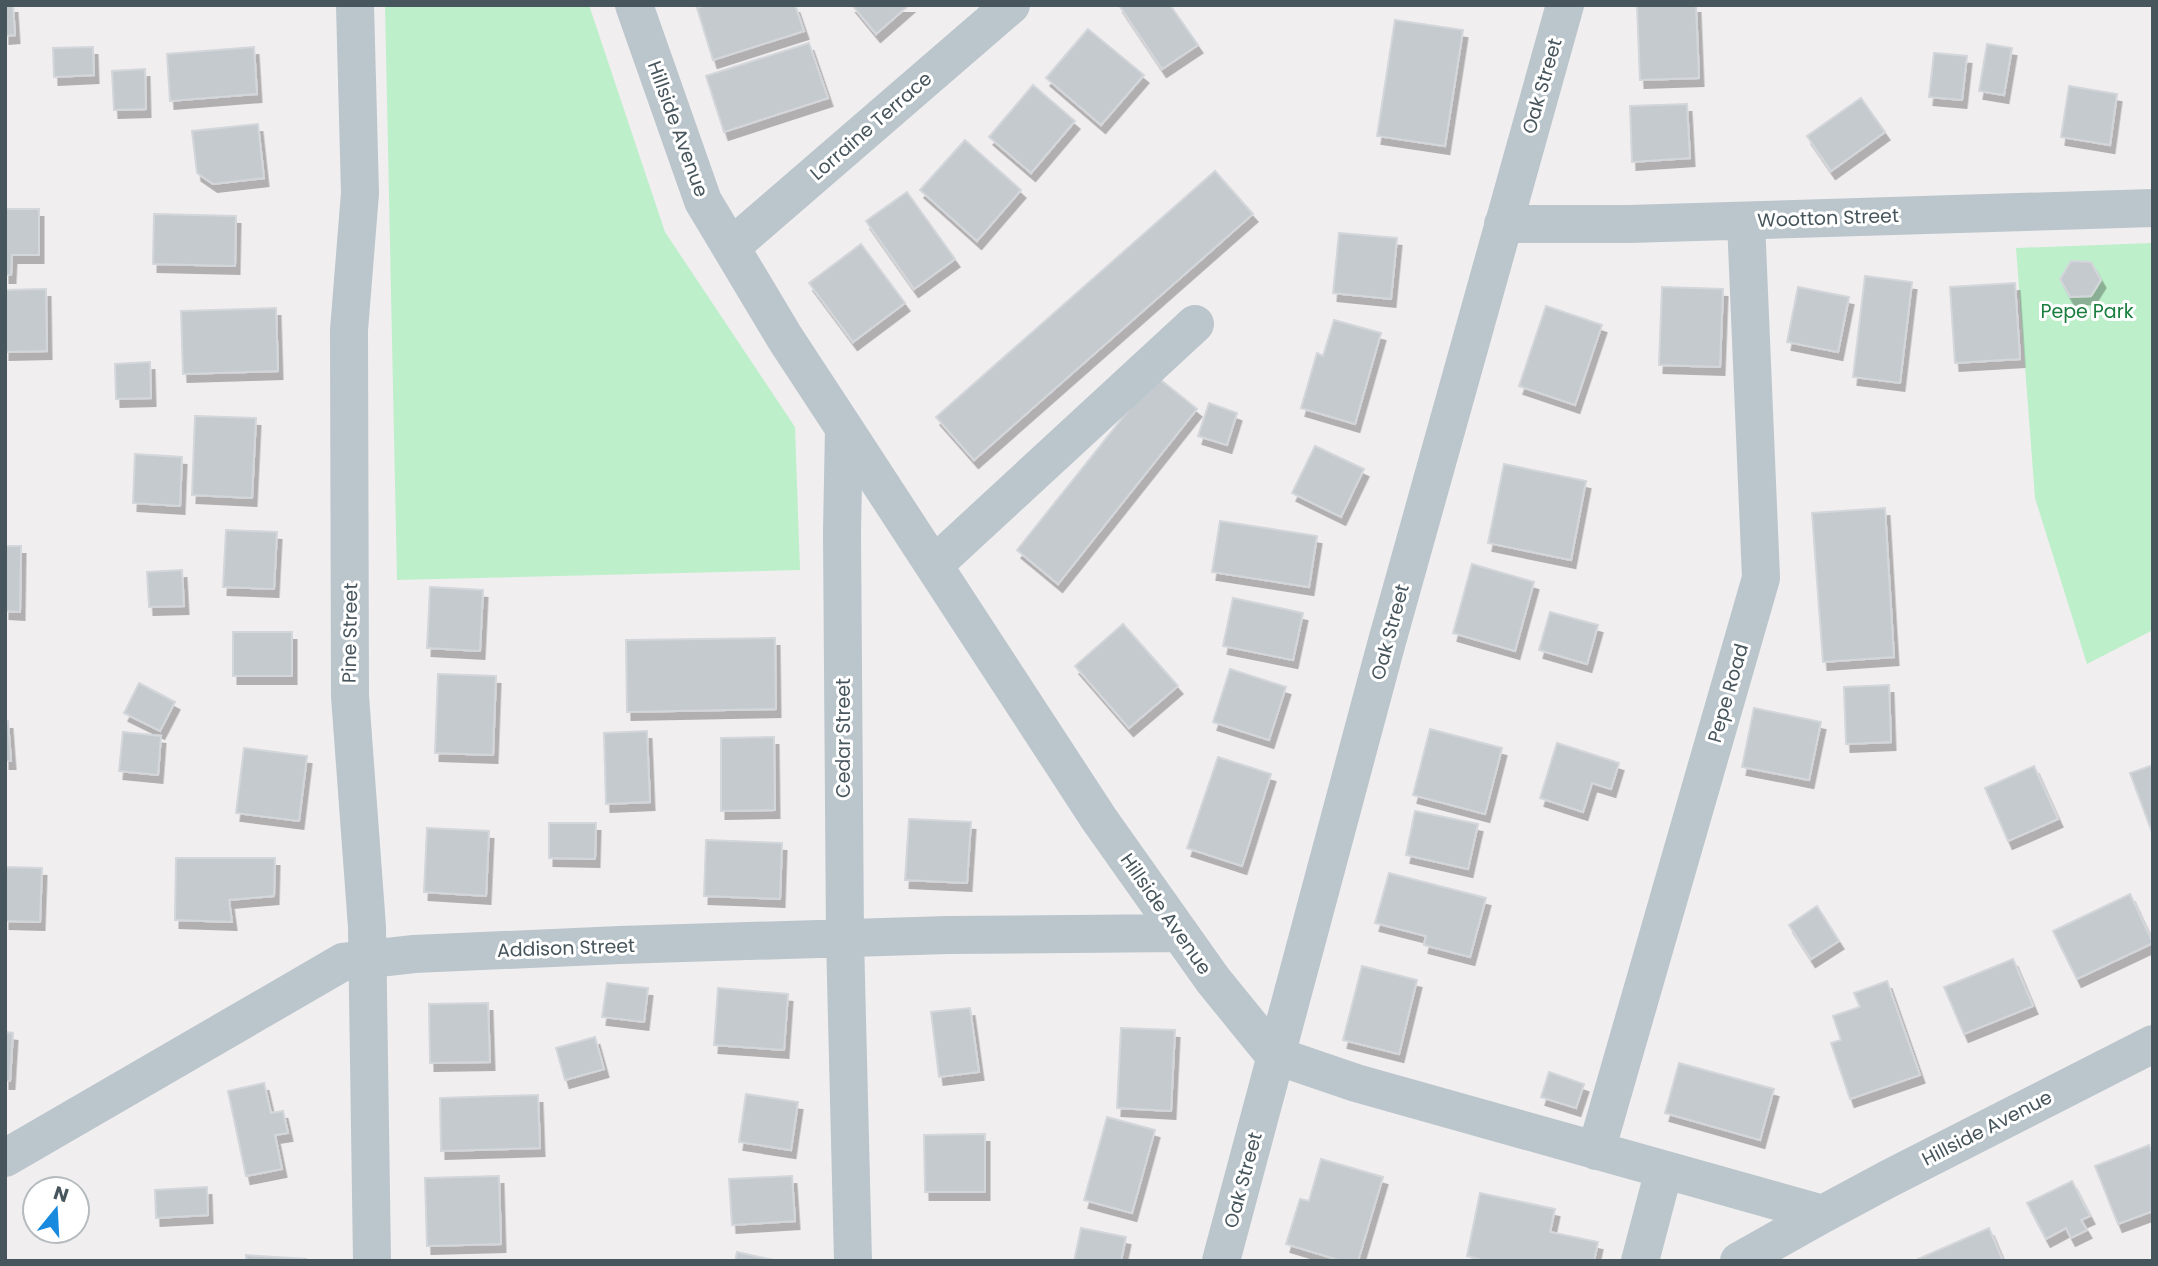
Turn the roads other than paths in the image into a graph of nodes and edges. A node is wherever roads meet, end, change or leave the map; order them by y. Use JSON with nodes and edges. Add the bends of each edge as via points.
{"nodes":[{"id":1,"x":355,"y":5,"type":"edge"},
{"id":2,"x":634,"y":5,"type":"edge"},
{"id":3,"x":1011,"y":5,"type":"edge"},
{"id":4,"x":1565,"y":5,"type":"edge"},
{"id":5,"x":2153,"y":208,"type":"edge"},
{"id":6,"x":1746,"y":221,"type":"junction"},
{"id":7,"x":1503,"y":225,"type":"junction"},
{"id":8,"x":731,"y":247,"type":"junction"},
{"id":9,"x":1195,"y":324,"type":"dead end"},
{"id":10,"x":844,"y":428,"type":"junction"},
{"id":11,"x":935,"y":564,"type":"junction"},
{"id":12,"x":1180,"y":933,"type":"junction"},
{"id":13,"x":845,"y":939,"type":"junction"},
{"id":14,"x":367,"y":959,"type":"junction"},
{"id":15,"x":2153,"y":1044,"type":"edge"},
{"id":16,"x":1277,"y":1056,"type":"junction"},
{"id":17,"x":1596,"y":1151,"type":"junction"},
{"id":18,"x":5,"y":1158,"type":"edge"},
{"id":19,"x":1664,"y":1170,"type":"junction"},
{"id":20,"x":1823,"y":1214,"type":"junction"},
{"id":21,"x":372,"y":1261,"type":"edge"},
{"id":22,"x":853,"y":1261,"type":"edge"},
{"id":23,"x":1220,"y":1261,"type":"edge"},
{"id":24,"x":1640,"y":1261,"type":"edge"},
{"id":25,"x":1739,"y":1261,"type":"edge"}],
"edges":[{"from":1,"to":14,"type":"street","name":"Pine Street","via":[[360,194],[349,330],[350,696]]},
{"from":2,"to":8,"type":"street","name":"Hillside Avenue","via":[[703,201]]},
{"from":3,"to":8,"type":"street","name":"Lorraine Terrace"},
{"from":4,"to":7,"type":"street","name":"Oak Street"},
{"from":5,"to":6,"type":"street","name":"Wootton Street"},
{"from":6,"to":7,"type":"street","name":"Wootton Street"},
{"from":6,"to":17,"type":"street","name":"Pepe Road","via":[[1761,578]]},
{"from":7,"to":16,"type":"street","name":"Oak Street"},
{"from":8,"to":10,"type":"street"},
{"from":9,"to":11,"type":"street"},
{"from":10,"to":11,"type":"street","name":"Hillside Avenue"},
{"from":10,"to":13,"type":"street","name":"Cedar Street"},
{"from":11,"to":12,"type":"street","name":"Hillside Avenue","via":[[1099,819]]},
{"from":12,"to":13,"type":"street","name":"Addison Street"},
{"from":12,"to":16,"type":"street","name":"Hillside Avenue"},
{"from":13,"to":14,"type":"street","name":"Addison Street"},
{"from":13,"to":22,"type":"street","name":"Cedar Street"},
{"from":14,"to":18,"type":"street","name":"Addison Street","via":[[343,962]]},
{"from":14,"to":21,"type":"street","name":"Pine Street"},
{"from":15,"to":20,"type":"street","name":"Hillside Avenue"},
{"from":16,"to":17,"type":"street","name":"Hillside Avenue"},
{"from":16,"to":23,"type":"street","name":"Oak Street"},
{"from":17,"to":19,"type":"street","name":"Hillside Avenue"},
{"from":19,"to":20,"type":"street","name":"Hillside Avenue"},
{"from":19,"to":24,"type":"street"},
{"from":20,"to":25,"type":"street","name":"Hillside Avenue"}]}
